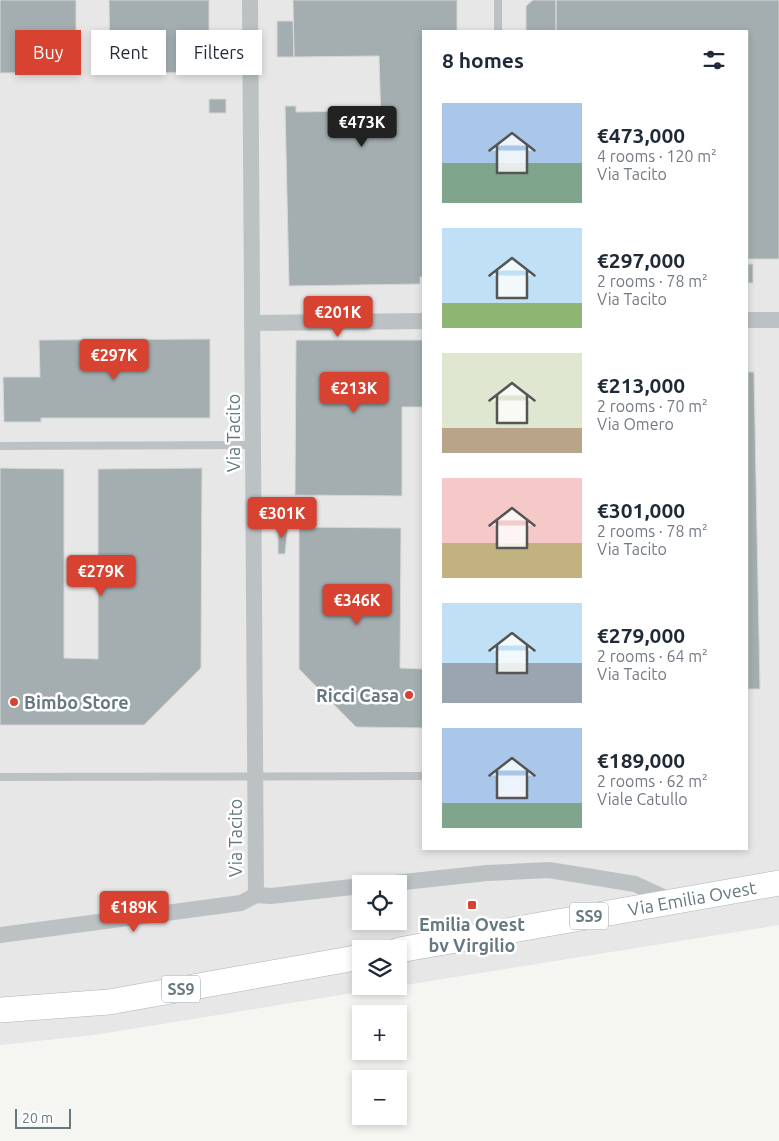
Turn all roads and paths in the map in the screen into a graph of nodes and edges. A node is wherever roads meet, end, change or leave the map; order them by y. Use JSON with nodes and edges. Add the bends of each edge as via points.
{"nodes":[{"id":1,"x":250,"y":0,"type":"edge"},
{"id":2,"x":498,"y":0,"type":"edge"},
{"id":3,"x":498,"y":30,"type":"edge"},
{"id":4,"x":748,"y":320,"type":"edge"},
{"id":5,"x":779,"y":320,"type":"edge"},
{"id":6,"x":422,"y":321,"type":"edge"},
{"id":7,"x":252,"y":323,"type":"junction"},
{"id":8,"x":253,"y":445,"type":"junction"},
{"id":9,"x":0,"y":446,"type":"edge"},
{"id":10,"x":255,"y":776,"type":"junction"},
{"id":11,"x":422,"y":776,"type":"edge"},
{"id":12,"x":0,"y":777,"type":"edge"},
{"id":13,"x":407,"y":882,"type":"edge"},
{"id":14,"x":779,"y":883,"type":"edge"},
{"id":15,"x":352,"y":887,"type":"edge"},
{"id":16,"x":256,"y":895,"type":"junction"},
{"id":17,"x":672,"y":901,"type":"junction"},
{"id":18,"x":0,"y":935,"type":"edge"},
{"id":19,"x":407,"y":949,"type":"edge"},
{"id":20,"x":352,"y":959,"type":"edge"},
{"id":21,"x":0,"y":1010,"type":"edge"}],
"edges":[{"from":1,"to":7,"type":"street","name":"Via Tacito"},
{"from":2,"to":3,"type":"lane"},
{"from":4,"to":5,"type":"street"},
{"from":6,"to":7,"type":"street"},
{"from":7,"to":8,"type":"street","name":"Via Tacito"},
{"from":8,"to":9,"type":"lane"},
{"from":8,"to":10,"type":"street","name":"Via Tacito"},
{"from":10,"to":11,"type":"lane"},
{"from":10,"to":12,"type":"lane"},
{"from":10,"to":16,"type":"street","name":"Via Tacito"},
{"from":13,"to":17,"type":"street","via":[[549,870],[635,884]]},
{"from":14,"to":17,"type":"main road","name":"Via Emilia Ovest","number":"SS9"},
{"from":15,"to":16,"type":"street"},
{"from":16,"to":18,"type":"street","via":[[241,903]]},
{"from":17,"to":19,"type":"main road","name":"Via Emilia Ovest","number":"SS9"},
{"from":20,"to":21,"type":"main road","number":"SS9","via":[[109,1002]]}]}
